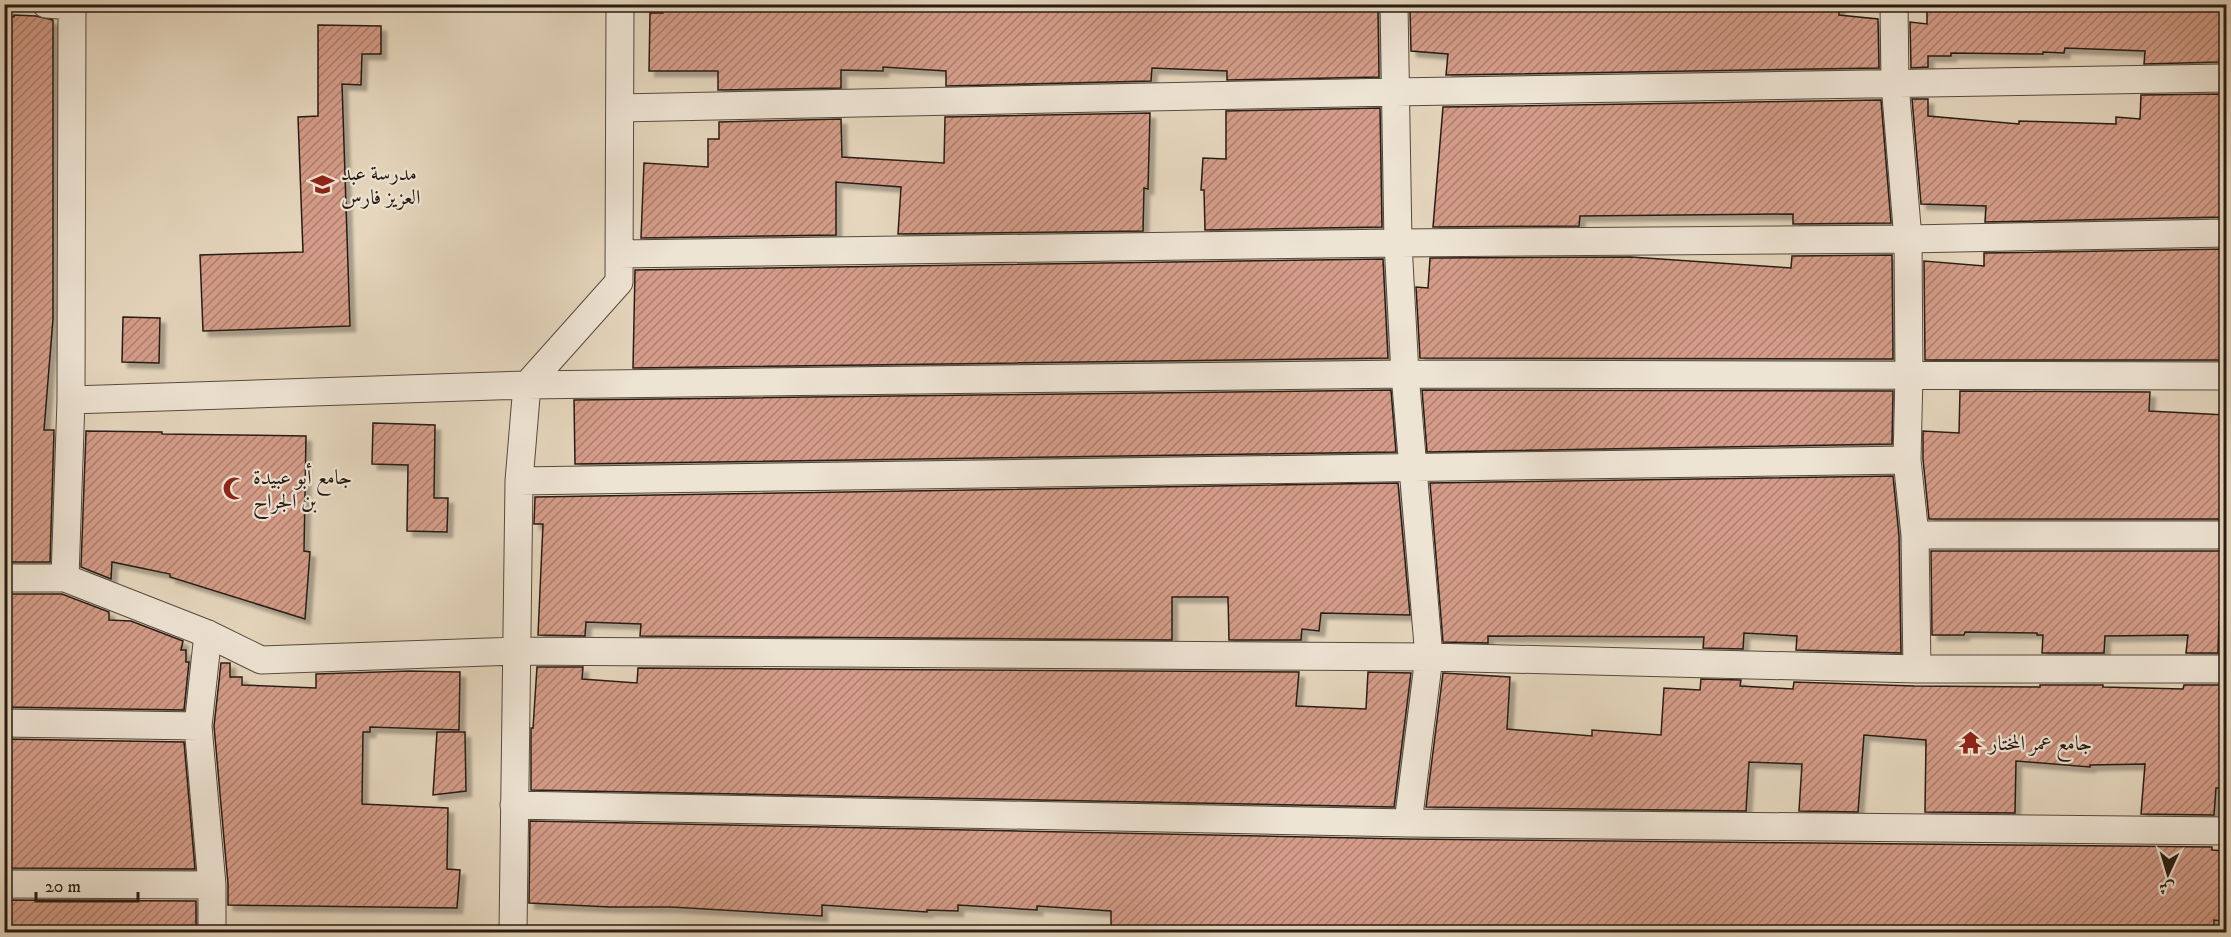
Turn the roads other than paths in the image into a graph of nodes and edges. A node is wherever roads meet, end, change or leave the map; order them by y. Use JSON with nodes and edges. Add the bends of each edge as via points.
{"nodes":[{"id":1,"x":620,"y":4,"type":"edge"},
{"id":2,"x":1394,"y":4,"type":"edge"},
{"id":3,"x":1894,"y":4,"type":"edge"},
{"id":4,"x":63,"y":5,"type":"edge"},
{"id":5,"x":2226,"y":78,"type":"edge"},
{"id":6,"x":1895,"y":84,"type":"junction"},
{"id":7,"x":1395,"y":92,"type":"junction"},
{"id":8,"x":620,"y":108,"type":"junction"},
{"id":9,"x":2226,"y":233,"type":"edge"},
{"id":10,"x":1908,"y":239,"type":"junction"},
{"id":11,"x":1398,"y":243,"type":"junction"},
{"id":12,"x":619,"y":254,"type":"junction"},
{"id":13,"x":1405,"y":374,"type":"junction"},
{"id":14,"x":1909,"y":374,"type":"junction"},
{"id":15,"x":2226,"y":376,"type":"edge"},
{"id":16,"x":527,"y":385,"type":"junction"},
{"id":17,"x":71,"y":400,"type":"junction"},
{"id":18,"x":1907,"y":460,"type":"junction"},
{"id":19,"x":1412,"y":468,"type":"junction"},
{"id":20,"x":519,"y":481,"type":"junction"},
{"id":21,"x":1915,"y":535,"type":"junction"},
{"id":22,"x":2226,"y":535,"type":"edge"},
{"id":23,"x":4,"y":578,"type":"edge"},
{"id":24,"x":65,"y":578,"type":"junction"},
{"id":25,"x":208,"y":634,"type":"junction"},
{"id":26,"x":517,"y":651,"type":"junction"},
{"id":27,"x":1429,"y":657,"type":"junction"},
{"id":28,"x":1917,"y":669,"type":"junction"},
{"id":29,"x":2226,"y":669,"type":"edge"},
{"id":30,"x":4,"y":723,"type":"edge"},
{"id":31,"x":198,"y":726,"type":"junction"},
{"id":32,"x":514,"y":805,"type":"junction"},
{"id":33,"x":1408,"y":823,"type":"junction"},
{"id":34,"x":2226,"y":831,"type":"edge"},
{"id":35,"x":4,"y":884,"type":"edge"},
{"id":36,"x":212,"y":885,"type":"junction"},
{"id":37,"x":212,"y":933,"type":"edge"},
{"id":38,"x":513,"y":933,"type":"edge"}],
"edges":[{"from":1,"to":8,"type":"street"},
{"from":2,"to":7,"type":"street"},
{"from":3,"to":6,"type":"street"},
{"from":4,"to":17,"type":"street"},
{"from":5,"to":6,"type":"street"},
{"from":6,"to":7,"type":"street"},
{"from":6,"to":10,"type":"street"},
{"from":7,"to":8,"type":"street"},
{"from":7,"to":11,"type":"street"},
{"from":8,"to":12,"type":"street"},
{"from":9,"to":10,"type":"street"},
{"from":10,"to":11,"type":"street"},
{"from":10,"to":14,"type":"street"},
{"from":11,"to":12,"type":"street"},
{"from":11,"to":13,"type":"street"},
{"from":12,"to":16,"type":"street","via":[[619,282]]},
{"from":13,"to":14,"type":"street"},
{"from":13,"to":16,"type":"street"},
{"from":13,"to":19,"type":"street"},
{"from":14,"to":15,"type":"street"},
{"from":14,"to":18,"type":"street"},
{"from":16,"to":17,"type":"street"},
{"from":16,"to":20,"type":"street"},
{"from":17,"to":24,"type":"street"},
{"from":18,"to":19,"type":"street"},
{"from":18,"to":21,"type":"street"},
{"from":19,"to":20,"type":"street"},
{"from":19,"to":27,"type":"street"},
{"from":20,"to":26,"type":"street"},
{"from":21,"to":22,"type":"street"},
{"from":21,"to":28,"type":"street"},
{"from":23,"to":24,"type":"street"},
{"from":24,"to":25,"type":"street"},
{"from":25,"to":26,"type":"street","via":[[261,660]]},
{"from":25,"to":31,"type":"street"},
{"from":26,"to":27,"type":"street"},
{"from":26,"to":32,"type":"street"},
{"from":27,"to":28,"type":"street"},
{"from":27,"to":33,"type":"street"},
{"from":28,"to":29,"type":"street"},
{"from":30,"to":31,"type":"street"},
{"from":31,"to":36,"type":"street"},
{"from":32,"to":33,"type":"street"},
{"from":32,"to":38,"type":"street"},
{"from":33,"to":34,"type":"street"},
{"from":35,"to":36,"type":"street"},
{"from":36,"to":37,"type":"street"}]}
